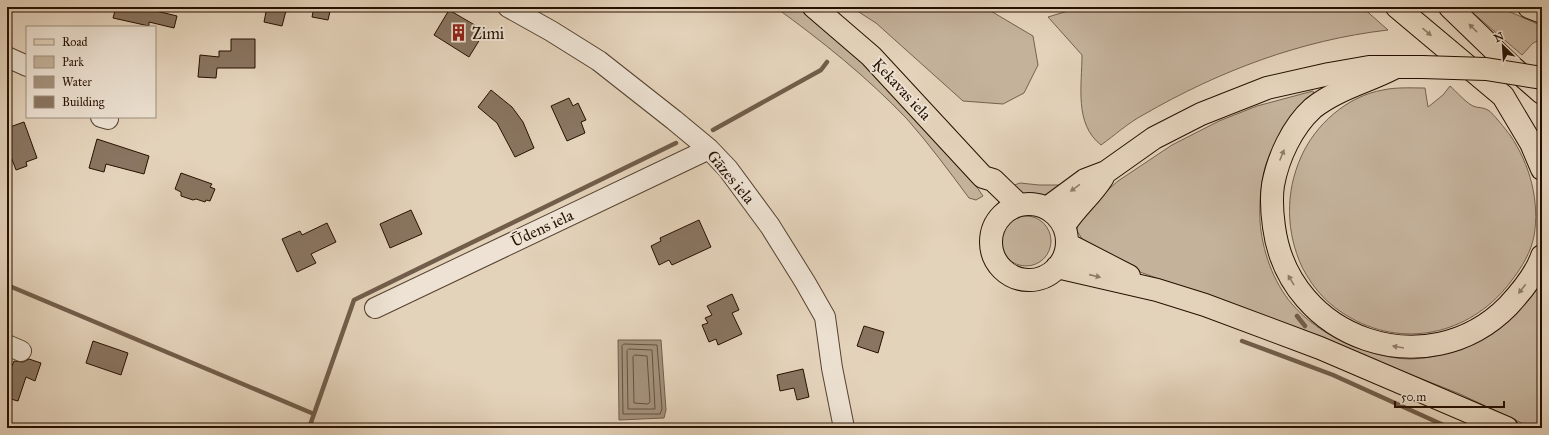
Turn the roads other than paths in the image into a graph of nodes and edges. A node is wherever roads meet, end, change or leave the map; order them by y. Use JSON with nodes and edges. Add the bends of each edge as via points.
{"nodes":[{"id":1,"x":508,"y":7,"type":"edge"},
{"id":2,"x":814,"y":7,"type":"edge"},
{"id":3,"x":1397,"y":7,"type":"edge"},
{"id":4,"x":1450,"y":7,"type":"edge"},
{"id":5,"x":1529,"y":7,"type":"edge"},
{"id":6,"x":1542,"y":12,"type":"edge"},
{"id":7,"x":7,"y":57,"type":"edge"},
{"id":8,"x":26,"y":66,"type":"edge"},
{"id":9,"x":1394,"y":68,"type":"junction"},
{"id":10,"x":1542,"y":78,"type":"edge"},
{"id":11,"x":1542,"y":93,"type":"edge"},
{"id":12,"x":1503,"y":96,"type":"junction"},
{"id":13,"x":1542,"y":135,"type":"edge"},
{"id":14,"x":709,"y":149,"type":"junction"},
{"id":15,"x":1542,"y":169,"type":"edge"},
{"id":16,"x":1106,"y":172,"type":"junction"},
{"id":17,"x":983,"y":177,"type":"junction"},
{"id":18,"x":1019,"y":205,"type":"junction"},
{"id":19,"x":1047,"y":208,"type":"junction"},
{"id":20,"x":998,"y":221,"type":"junction"},
{"id":21,"x":1065,"y":235,"type":"junction"},
{"id":22,"x":1542,"y":256,"type":"edge"},
{"id":23,"x":1057,"y":267,"type":"junction"},
{"id":24,"x":1157,"y":290,"type":"junction"},
{"id":25,"x":375,"y":308,"type":"dead end"},
{"id":26,"x":844,"y":428,"type":"edge"},
{"id":27,"x":1506,"y":428,"type":"edge"}],
"edges":[{"from":1,"to":14,"type":"street","name":"Gāzes iela","via":[[599,61]]},
{"from":2,"to":17,"type":"main road","name":"Ķekavas iela","via":[[871,56]]},
{"from":3,"to":12,"type":"main road","one_way":true},
{"from":11,"to":4,"type":"main road","one_way":true},
{"from":5,"to":6,"type":"main road"},
{"from":7,"to":8,"type":"street"},
{"from":9,"to":10,"type":"main road","bridge":true,"via":[[1486,69]]},
{"from":9,"to":16,"type":"main road","via":[[1369,67],[1329,74],[1254,93],[1201,114],[1154,138]]},
{"from":22,"to":9,"type":"main road","one_way":true,"via":[[1529,281],[1494,320],[1468,335],[1418,348],[1403,348],[1374,342],[1351,333],[1320,314],[1296,287],[1283,266],[1272,218],[1271,196],[1286,146],[1312,109],[1332,95]]},
{"from":12,"to":13,"type":"main road"},
{"from":12,"to":15,"type":"main road","via":[[1531,143]]},
{"from":14,"to":25,"type":"street","name":"Ūdens iela"},
{"from":14,"to":26,"type":"street","name":"Gāzes iela","via":[[728,169],[770,226],[825,317]]},
{"from":16,"to":19,"type":"main road","one_way":true,"via":[[1085,180]]},
{"from":16,"to":21,"type":"main road","via":[[1097,188],[1075,209]]},
{"from":17,"to":18,"type":"main road","name":"Ķekavas iela","via":[[993,180]]},
{"from":17,"to":20,"type":"main road","name":"Ķekavas iela","via":[[984,188],[994,203]]},
{"from":18,"to":19,"type":"main road","via":[[1034,204]]},
{"from":18,"to":20,"type":"main road","via":[[1010,209]]},
{"from":19,"to":21,"type":"main road","via":[[1056,215]]},
{"from":20,"to":23,"type":"main road","via":[[993,230],[991,243],[994,256],[1011,276],[1024,280],[1037,279]]},
{"from":21,"to":23,"type":"main road","via":[[1065,254]]},
{"from":21,"to":24,"type":"main road"},
{"from":23,"to":24,"type":"main road","one_way":true},
{"from":24,"to":27,"type":"main road","via":[[1320,348]]}]}
